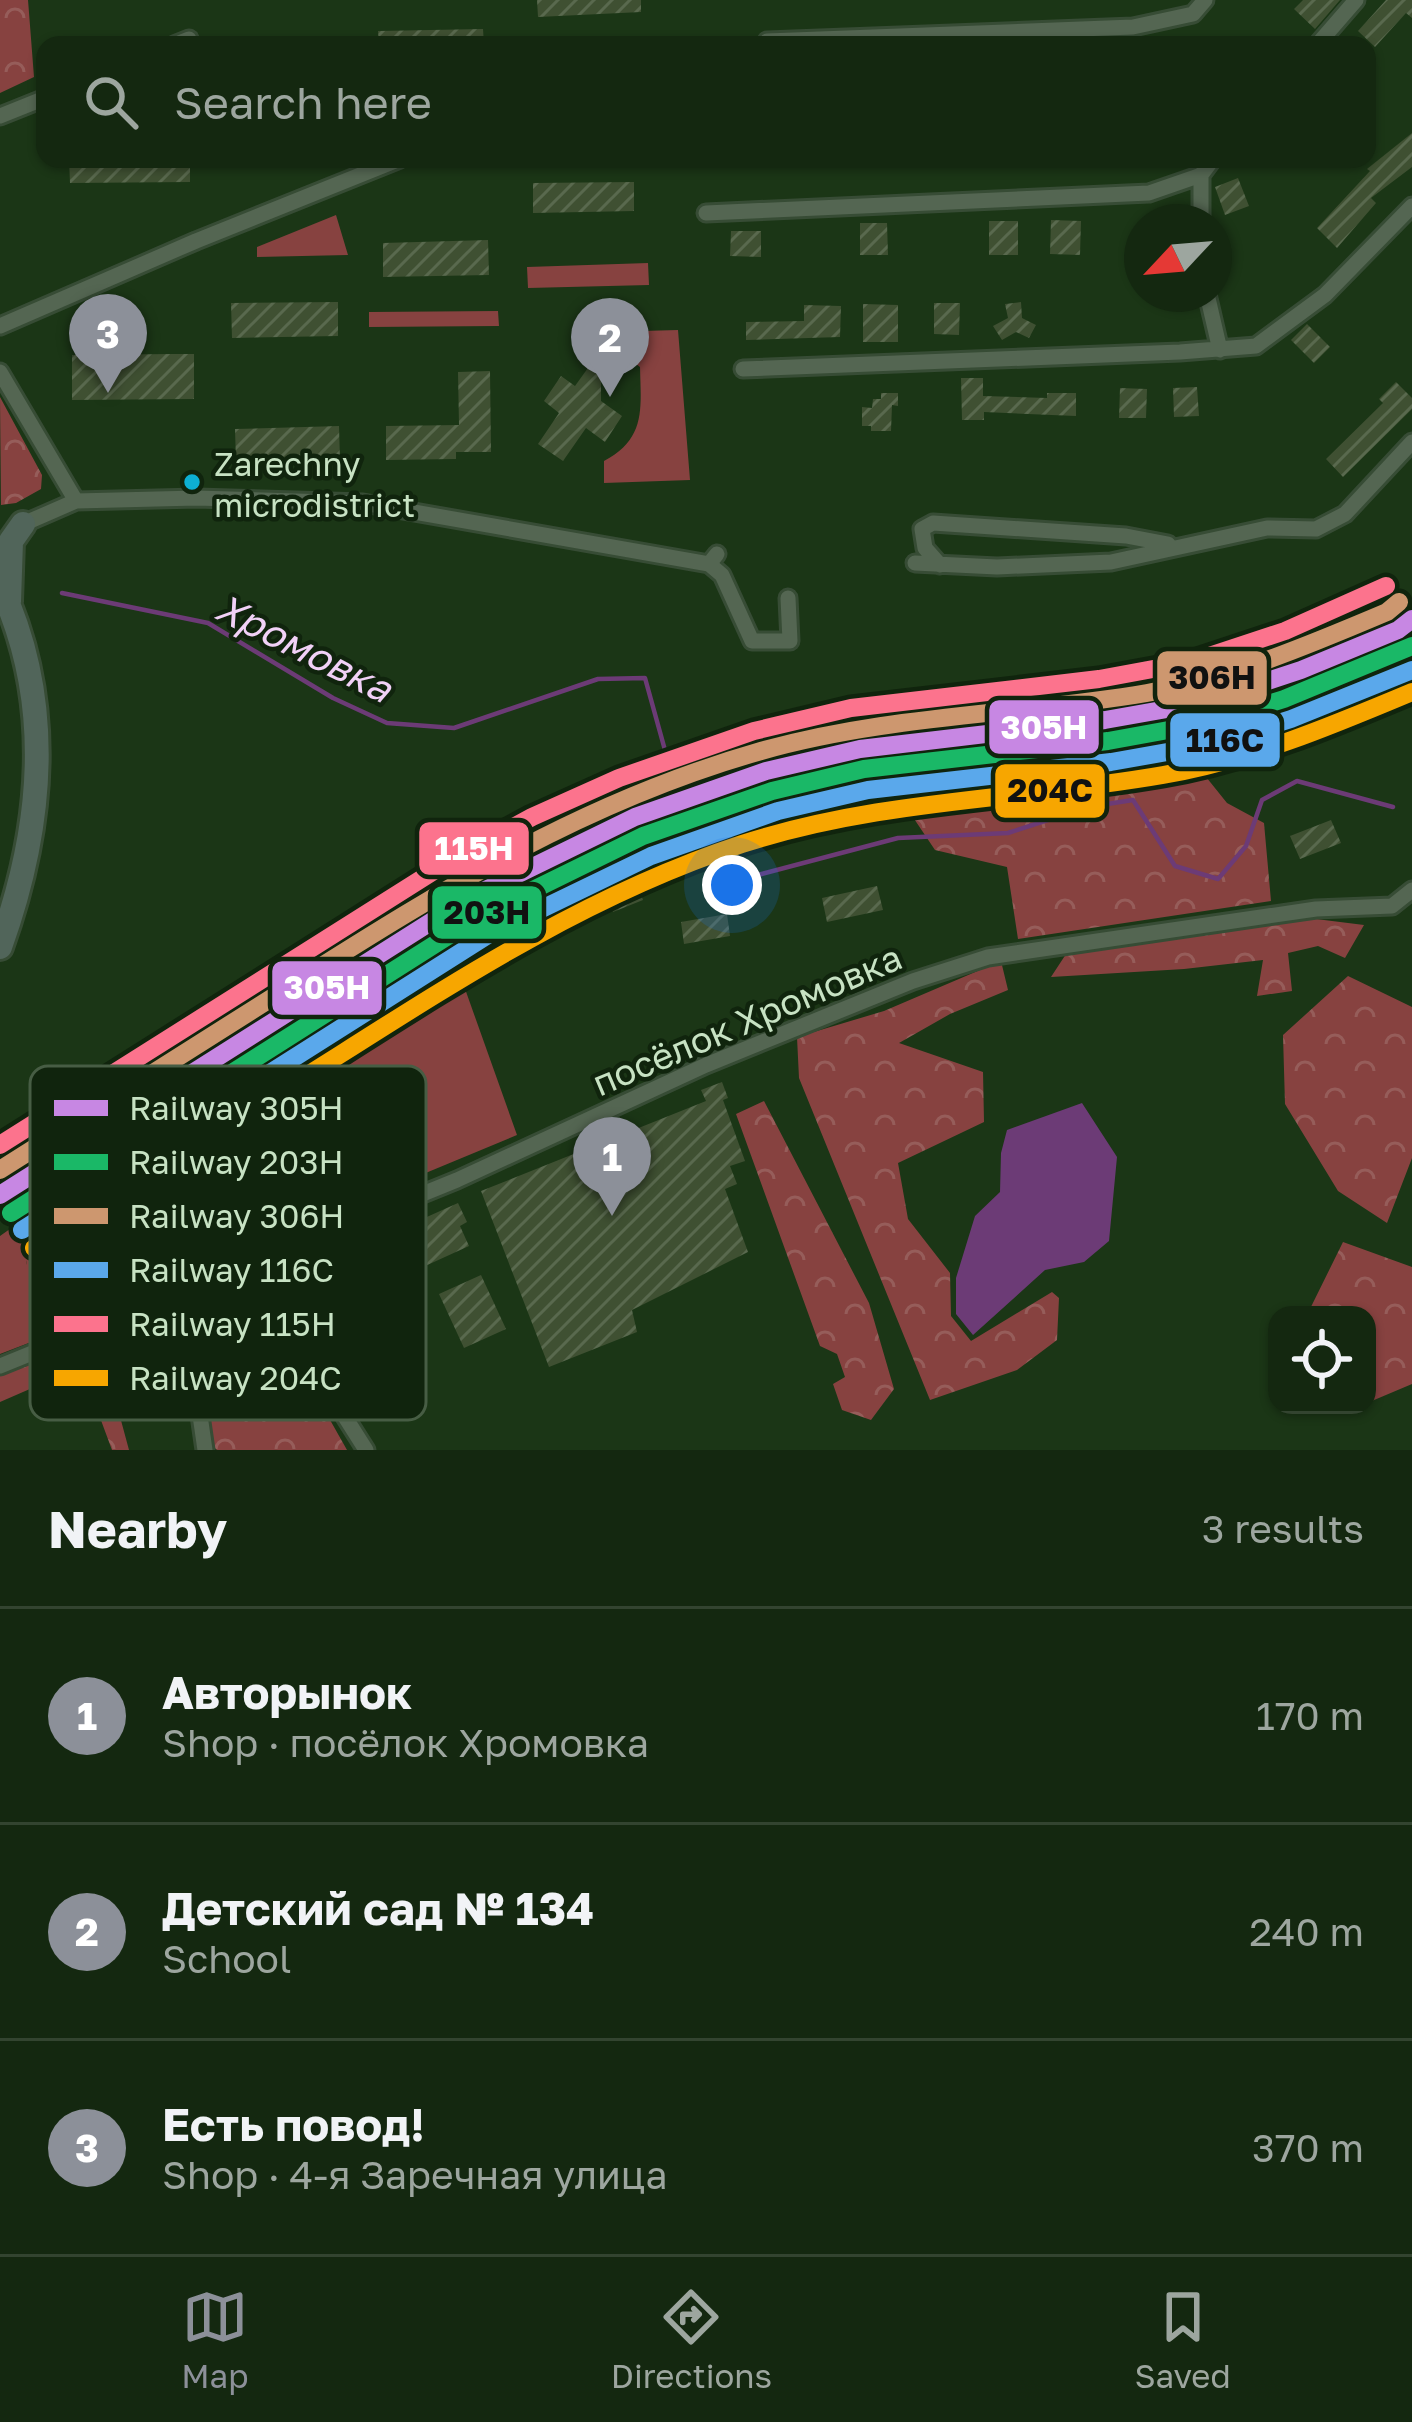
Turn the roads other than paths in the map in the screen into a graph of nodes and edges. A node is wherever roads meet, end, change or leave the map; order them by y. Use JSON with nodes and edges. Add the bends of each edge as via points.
{"nodes":[{"id":1,"x":1205,"y":0,"type":"edge"},
{"id":2,"x":1356,"y":0,"type":"edge"},
{"id":3,"x":898,"y":36,"type":"edge"},
{"id":4,"x":1325,"y":36,"type":"edge"},
{"id":5,"x":36,"y":102,"type":"edge"},
{"id":6,"x":0,"y":116,"type":"edge"},
{"id":7,"x":378,"y":168,"type":"edge"},
{"id":8,"x":1207,"y":168,"type":"edge"},
{"id":9,"x":1201,"y":175,"type":"junction"},
{"id":10,"x":1202,"y":204,"type":"edge"},
{"id":11,"x":1412,"y":206,"type":"edge"},
{"id":12,"x":706,"y":213,"type":"dead end"},
{"id":13,"x":1211,"y":312,"type":"edge"},
{"id":14,"x":0,"y":326,"type":"edge"},
{"id":15,"x":1220,"y":350,"type":"junction"},
{"id":16,"x":743,"y":368,"type":"dead end"},
{"id":17,"x":0,"y":372,"type":"edge"},
{"id":18,"x":1412,"y":442,"type":"edge"},
{"id":19,"x":76,"y":501,"type":"junction"},
{"id":20,"x":11,"y":523,"type":"edge"},
{"id":21,"x":1177,"y":546,"type":"junction"},
{"id":22,"x":915,"y":563,"type":"dead end"},
{"id":23,"x":940,"y":565,"type":"junction"},
{"id":24,"x":4,"y":594,"type":"edge"},
{"id":25,"x":788,"y":598,"type":"dead end"},
{"id":26,"x":1412,"y":890,"type":"edge"},
{"id":27,"x":0,"y":946,"type":"edge"},
{"id":28,"x":426,"y":1193,"type":"edge"},
{"id":29,"x":30,"y":1354,"type":"edge"},
{"id":30,"x":0,"y":1366,"type":"edge"},
{"id":31,"x":201,"y":1420,"type":"edge"},
{"id":32,"x":347,"y":1420,"type":"edge"},
{"id":33,"x":206,"y":1450,"type":"edge"},
{"id":34,"x":367,"y":1450,"type":"edge"}],
"edges":[{"from":1,"to":3,"type":"street","via":[[1193,14],[1133,27]]},
{"from":2,"to":4,"type":"street"},
{"from":5,"to":6,"type":"street"},
{"from":7,"to":14,"type":"street"},
{"from":8,"to":9,"type":"street"},
{"from":9,"to":10,"type":"street"},
{"from":9,"to":12,"type":"street","via":[[1149,193]]},
{"from":11,"to":15,"type":"street","via":[[1325,295],[1256,346]]},
{"from":13,"to":15,"type":"street"},
{"from":15,"to":16,"type":"street"},
{"from":17,"to":19,"type":"street"},
{"from":18,"to":21,"type":"street","via":[[1346,514],[1316,530],[1268,528]]},
{"from":19,"to":20,"type":"street"},
{"from":19,"to":25,"type":"street","via":[[363,502],[713,559],[752,641],[790,641]]},
{"from":20,"to":24,"type":"main road"},
{"from":21,"to":23,"type":"street","via":[[1111,562]]},
{"from":21,"to":23,"type":"street","via":[[933,524],[922,534]]},
{"from":22,"to":23,"type":"street"},
{"from":24,"to":27,"type":"main road","via":[[33,693],[40,754],[24,872]]},
{"from":26,"to":28,"type":"street","name":"посёлок Хромовка","via":[[1392,906],[1316,909],[1012,954],[932,975],[706,1065]]},
{"from":29,"to":30,"type":"street","name":"посёлок Хромовка"},
{"from":31,"to":33,"type":"street"},
{"from":32,"to":34,"type":"street"}]}
